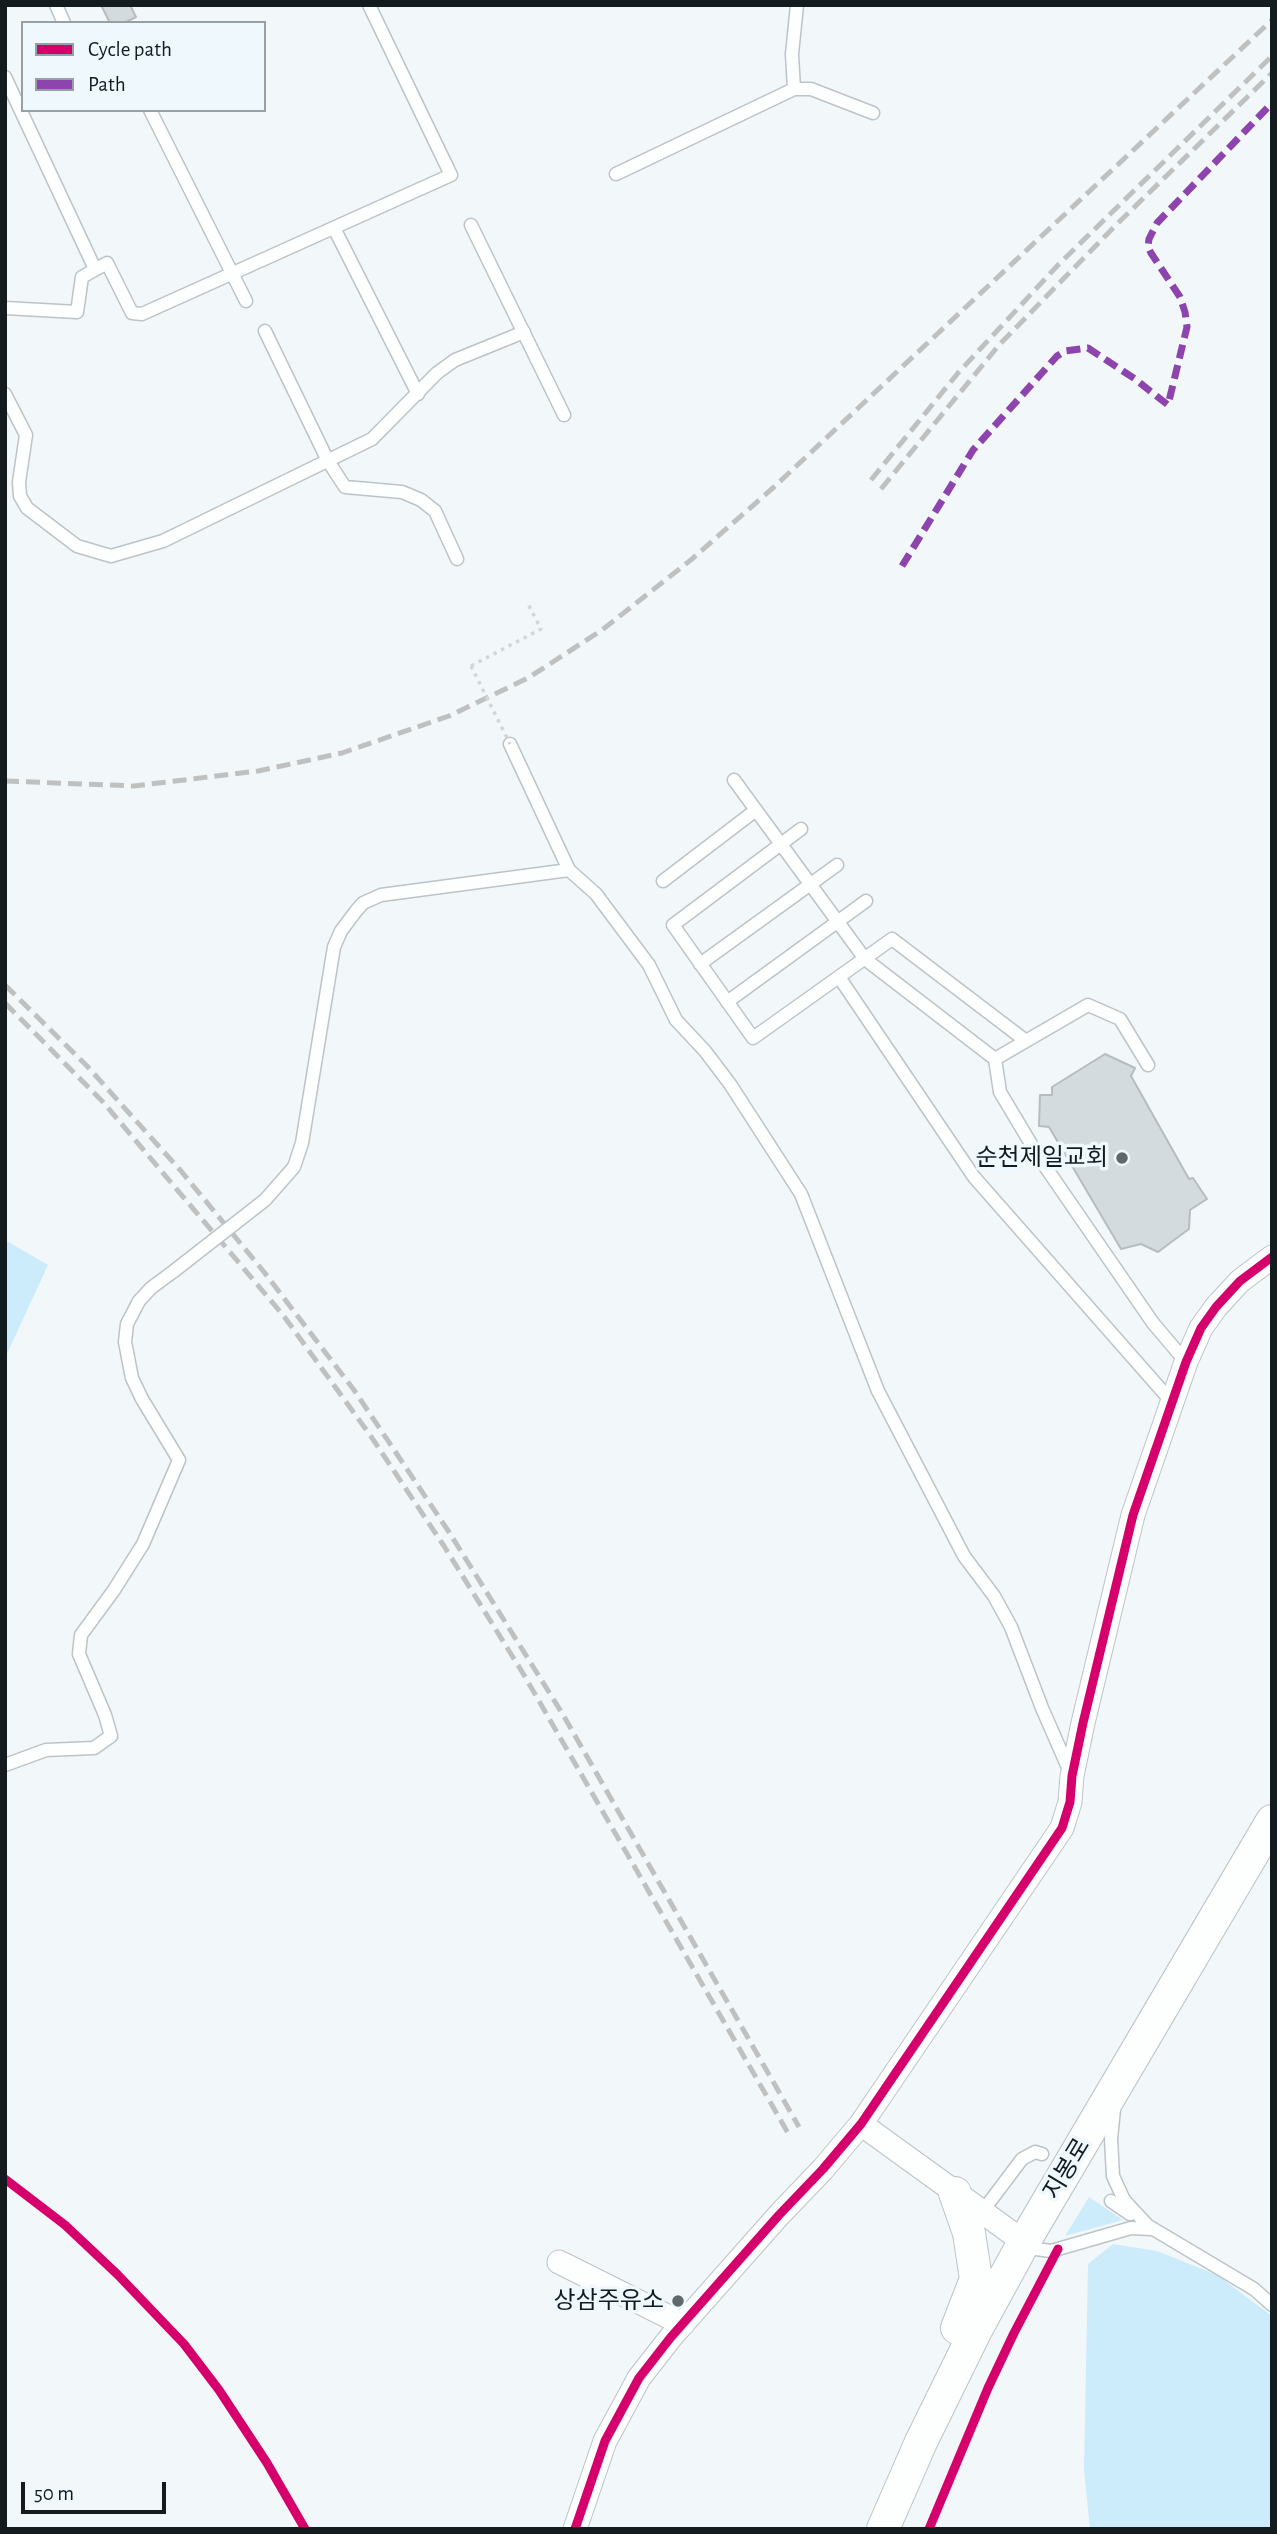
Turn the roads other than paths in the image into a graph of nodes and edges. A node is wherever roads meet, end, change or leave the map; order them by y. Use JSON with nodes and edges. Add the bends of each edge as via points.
{"nodes":[{"id":1,"x":56,"y":5,"type":"edge"},
{"id":2,"x":369,"y":5,"type":"edge"},
{"id":3,"x":797,"y":5,"type":"edge"},
{"id":4,"x":63,"y":21,"type":"edge"},
{"id":5,"x":5,"y":77,"type":"edge"},
{"id":6,"x":794,"y":89,"type":"junction"},
{"id":7,"x":21,"y":111,"type":"edge"},
{"id":8,"x":21,"y":112,"type":"edge"},
{"id":9,"x":151,"y":112,"type":"edge"},
{"id":10,"x":873,"y":113,"type":"dead end"},
{"id":11,"x":615,"y":174,"type":"dead end"},
{"id":12,"x":471,"y":225,"type":"dead end"},
{"id":13,"x":334,"y":228,"type":"junction"},
{"id":14,"x":95,"y":269,"type":"junction"},
{"id":15,"x":232,"y":274,"type":"junction"},
{"id":16,"x":246,"y":301,"type":"dead end"},
{"id":17,"x":5,"y":307,"type":"edge"},
{"id":18,"x":265,"y":331,"type":"dead end"},
{"id":19,"x":524,"y":332,"type":"junction"},
{"id":20,"x":5,"y":394,"type":"edge"},
{"id":21,"x":418,"y":394,"type":"junction"},
{"id":22,"x":564,"y":415,"type":"dead end"},
{"id":23,"x":328,"y":461,"type":"junction"},
{"id":24,"x":20,"y":496,"type":"junction"},
{"id":25,"x":5,"y":501,"type":"edge"},
{"id":26,"x":457,"y":559,"type":"dead end"},
{"id":27,"x":510,"y":744,"type":"road end"},
{"id":28,"x":734,"y":780,"type":"dead end"},
{"id":29,"x":756,"y":810,"type":"junction"},
{"id":30,"x":801,"y":830,"type":"dead end"},
{"id":31,"x":781,"y":845,"type":"junction"},
{"id":32,"x":837,"y":865,"type":"dead end"},
{"id":33,"x":569,"y":870,"type":"junction"},
{"id":34,"x":663,"y":881,"type":"dead end"},
{"id":35,"x":810,"y":884,"type":"junction"},
{"id":36,"x":866,"y":901,"type":"dead end"},
{"id":37,"x":838,"y":922,"type":"junction"},
{"id":38,"x":865,"y":959,"type":"junction"},
{"id":39,"x":700,"y":964,"type":"junction"},
{"id":40,"x":839,"y":977,"type":"junction"},
{"id":41,"x":727,"y":1002,"type":"junction"},
{"id":42,"x":1026,"y":1041,"type":"junction"},
{"id":43,"x":995,"y":1059,"type":"junction"},
{"id":44,"x":1148,"y":1066,"type":"dead end"},
{"id":45,"x":1272,"y":1257,"type":"edge"},
{"id":46,"x":1186,"y":1362,"type":"junction"},
{"id":47,"x":1171,"y":1401,"type":"junction"},
{"id":48,"x":5,"y":1765,"type":"edge"},
{"id":49,"x":1072,"y":1776,"type":"junction"},
{"id":50,"x":1272,"y":1821,"type":"edge"},
{"id":51,"x":1116,"y":2086,"type":"junction"},
{"id":52,"x":861,"y":2124,"type":"junction"},
{"id":53,"x":1042,"y":2154,"type":"dead end"},
{"id":54,"x":956,"y":2193,"type":"junction"},
{"id":55,"x":1111,"y":2201,"type":"dead end"},
{"id":56,"x":982,"y":2212,"type":"junction"},
{"id":57,"x":1151,"y":2228,"type":"junction"},
{"id":58,"x":1024,"y":2242,"type":"junction"},
{"id":59,"x":559,"y":2262,"type":"dead end"},
{"id":60,"x":1272,"y":2305,"type":"edge"},
{"id":61,"x":683,"y":2323,"type":"junction"},
{"id":62,"x":930,"y":2423,"type":"junction"},
{"id":63,"x":575,"y":2529,"type":"edge"},
{"id":64,"x":883,"y":2529,"type":"edge"}],
"edges":[{"from":1,"to":4,"type":"lane"},
{"from":2,"to":13,"type":"lane","via":[[451,175]]},
{"from":3,"to":6,"type":"lane"},
{"from":5,"to":7,"type":"lane"},
{"from":6,"to":10,"type":"lane","via":[[811,89]]},
{"from":6,"to":11,"type":"lane"},
{"from":8,"to":14,"type":"lane"},
{"from":9,"to":15,"type":"lane"},
{"from":12,"to":19,"type":"lane"},
{"from":13,"to":15,"type":"lane"},
{"from":13,"to":21,"type":"lane"},
{"from":14,"to":15,"type":"lane","via":[[107,263],[132,313],[142,314]]},
{"from":14,"to":17,"type":"lane","via":[[82,277],[77,312]]},
{"from":15,"to":16,"type":"lane"},
{"from":18,"to":23,"type":"lane"},
{"from":19,"to":21,"type":"lane","via":[[455,360]]},
{"from":19,"to":22,"type":"lane"},
{"from":20,"to":24,"type":"lane","via":[[26,435]]},
{"from":21,"to":23,"type":"lane","via":[[372,439]]},
{"from":23,"to":24,"type":"lane","via":[[163,541],[111,556],[67,540],[27,508]]},
{"from":23,"to":26,"type":"lane","via":[[345,487],[402,492],[435,510]]},
{"from":24,"to":25,"type":"lane"},
{"from":27,"to":33,"type":"lane"},
{"from":28,"to":29,"type":"lane"},
{"from":29,"to":31,"type":"lane"},
{"from":29,"to":34,"type":"lane"},
{"from":30,"to":31,"type":"lane"},
{"from":31,"to":35,"type":"lane"},
{"from":31,"to":39,"type":"lane","via":[[673,925]]},
{"from":32,"to":35,"type":"lane"},
{"from":33,"to":48,"type":"lane","bridge":true,"via":[[381,895],[363,903],[341,931],[334,947],[295,1167],[265,1200],[151,1288],[127,1324],[125,1342],[132,1378],[179,1460],[143,1544],[82,1635],[79,1654],[111,1736],[94,1748],[46,1750]]},
{"from":33,"to":49,"type":"lane","via":[[596,894],[649,965],[676,1020],[730,1084],[801,1194],[878,1391],[964,1556],[1011,1627]]},
{"from":35,"to":37,"type":"lane"},
{"from":35,"to":39,"type":"lane"},
{"from":36,"to":37,"type":"lane"},
{"from":37,"to":38,"type":"lane"},
{"from":37,"to":41,"type":"lane"},
{"from":38,"to":40,"type":"lane"},
{"from":38,"to":42,"type":"lane","via":[[892,939]]},
{"from":38,"to":43,"type":"lane"},
{"from":39,"to":41,"type":"lane"},
{"from":40,"to":41,"type":"lane","via":[[752,1038]]},
{"from":40,"to":47,"type":"lane","via":[[974,1177]]},
{"from":42,"to":43,"type":"lane"},
{"from":42,"to":44,"type":"lane","via":[[1088,1004],[1120,1019]]},
{"from":43,"to":46,"type":"lane","via":[[1000,1092],[1040,1159],[1153,1323]]},
{"from":45,"to":46,"type":"street","via":[[1216,1307]]},
{"from":46,"to":47,"type":"street"},
{"from":47,"to":49,"type":"street","via":[[1133,1515]]},
{"from":49,"to":52,"type":"street","via":[[1070,1802],[1051,1848]]},
{"from":50,"to":51,"type":"main road","name":"지봉로"},
{"from":51,"to":57,"type":"lane","via":[[1113,2176],[1124,2200]]},
{"from":51,"to":58,"type":"main road","name":"지봉로"},
{"from":52,"to":54,"type":"street"},
{"from":52,"to":61,"type":"street"},
{"from":53,"to":56,"type":"lane","via":[[1035,2152],[1022,2159]]},
{"from":54,"to":56,"type":"street"},
{"from":54,"to":62,"type":"main road","via":[[969,2233],[976,2279],[948,2353]]},
{"from":55,"to":57,"type":"lane"},
{"from":56,"to":58,"type":"street"},
{"from":57,"to":58,"type":"lane","via":[[1130,2228],[1051,2250]]},
{"from":57,"to":60,"type":"lane"},
{"from":58,"to":62,"type":"main road","name":"지봉로"},
{"from":59,"to":61,"type":"street"},
{"from":61,"to":63,"type":"street","via":[[627,2396],[605,2441]]},
{"from":62,"to":64,"type":"main road","name":"지봉로"}]}
